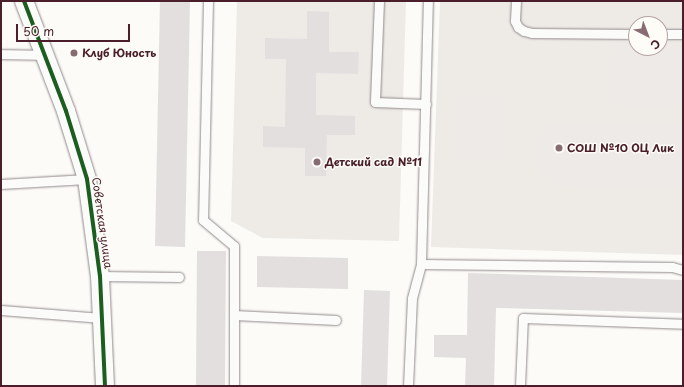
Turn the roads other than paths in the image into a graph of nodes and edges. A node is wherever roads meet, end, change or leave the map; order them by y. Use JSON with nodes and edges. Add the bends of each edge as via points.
{"nodes":[{"id":1,"x":24,"y":1,"type":"edge"},
{"id":2,"x":208,"y":1,"type":"edge"},
{"id":3,"x":379,"y":1,"type":"edge"},
{"id":4,"x":428,"y":1,"type":"edge"},
{"id":5,"x":516,"y":1,"type":"edge"},
{"id":6,"x":628,"y":34,"type":"edge"},
{"id":7,"x":668,"y":34,"type":"edge"},
{"id":8,"x":683,"y":34,"type":"edge"},
{"id":9,"x":1,"y":54,"type":"edge"},
{"id":10,"x":45,"y":55,"type":"junction"},
{"id":11,"x":426,"y":104,"type":"junction"},
{"id":12,"x":87,"y":179,"type":"junction"},
{"id":13,"x":1,"y":184,"type":"edge"},
{"id":14,"x":420,"y":264,"type":"junction"},
{"id":15,"x":683,"y":270,"type":"edge"},
{"id":16,"x":100,"y":276,"type":"junction"},
{"id":17,"x":179,"y":277,"type":"dead end"},
{"id":18,"x":1,"y":310,"type":"edge"},
{"id":19,"x":234,"y":315,"type":"junction"},
{"id":20,"x":102,"y":318,"type":"junction"},
{"id":21,"x":336,"y":320,"type":"dead end"},
{"id":22,"x":683,"y":324,"type":"edge"},
{"id":23,"x":105,"y":386,"type":"edge"},
{"id":24,"x":234,"y":386,"type":"edge"},
{"id":25,"x":408,"y":386,"type":"edge"},
{"id":26,"x":520,"y":386,"type":"edge"}],
"edges":[{"from":1,"to":10,"type":"street","name":"Советская улица"},
{"from":2,"to":19,"type":"lane","via":[[203,220],[234,246]]},
{"from":3,"to":11,"type":"lane","via":[[375,102]]},
{"from":4,"to":11,"type":"lane"},
{"from":5,"to":6,"type":"lane","via":[[515,21],[518,27],[532,34]]},
{"from":7,"to":8,"type":"lane"},
{"from":9,"to":10,"type":"lane"},
{"from":10,"to":12,"type":"street","name":"Советская улица"},
{"from":11,"to":14,"type":"lane"},
{"from":12,"to":13,"type":"lane"},
{"from":12,"to":16,"type":"street","name":"Советская улица"},
{"from":14,"to":15,"type":"lane","via":[[672,267]]},
{"from":14,"to":25,"type":"lane","via":[[412,298]]},
{"from":16,"to":17,"type":"lane"},
{"from":16,"to":20,"type":"street","name":"Советская улица"},
{"from":18,"to":20,"type":"lane"},
{"from":19,"to":21,"type":"lane"},
{"from":19,"to":24,"type":"lane"},
{"from":20,"to":23,"type":"street","name":"Советская улица"},
{"from":22,"to":26,"type":"lane","via":[[523,318]]}]}
